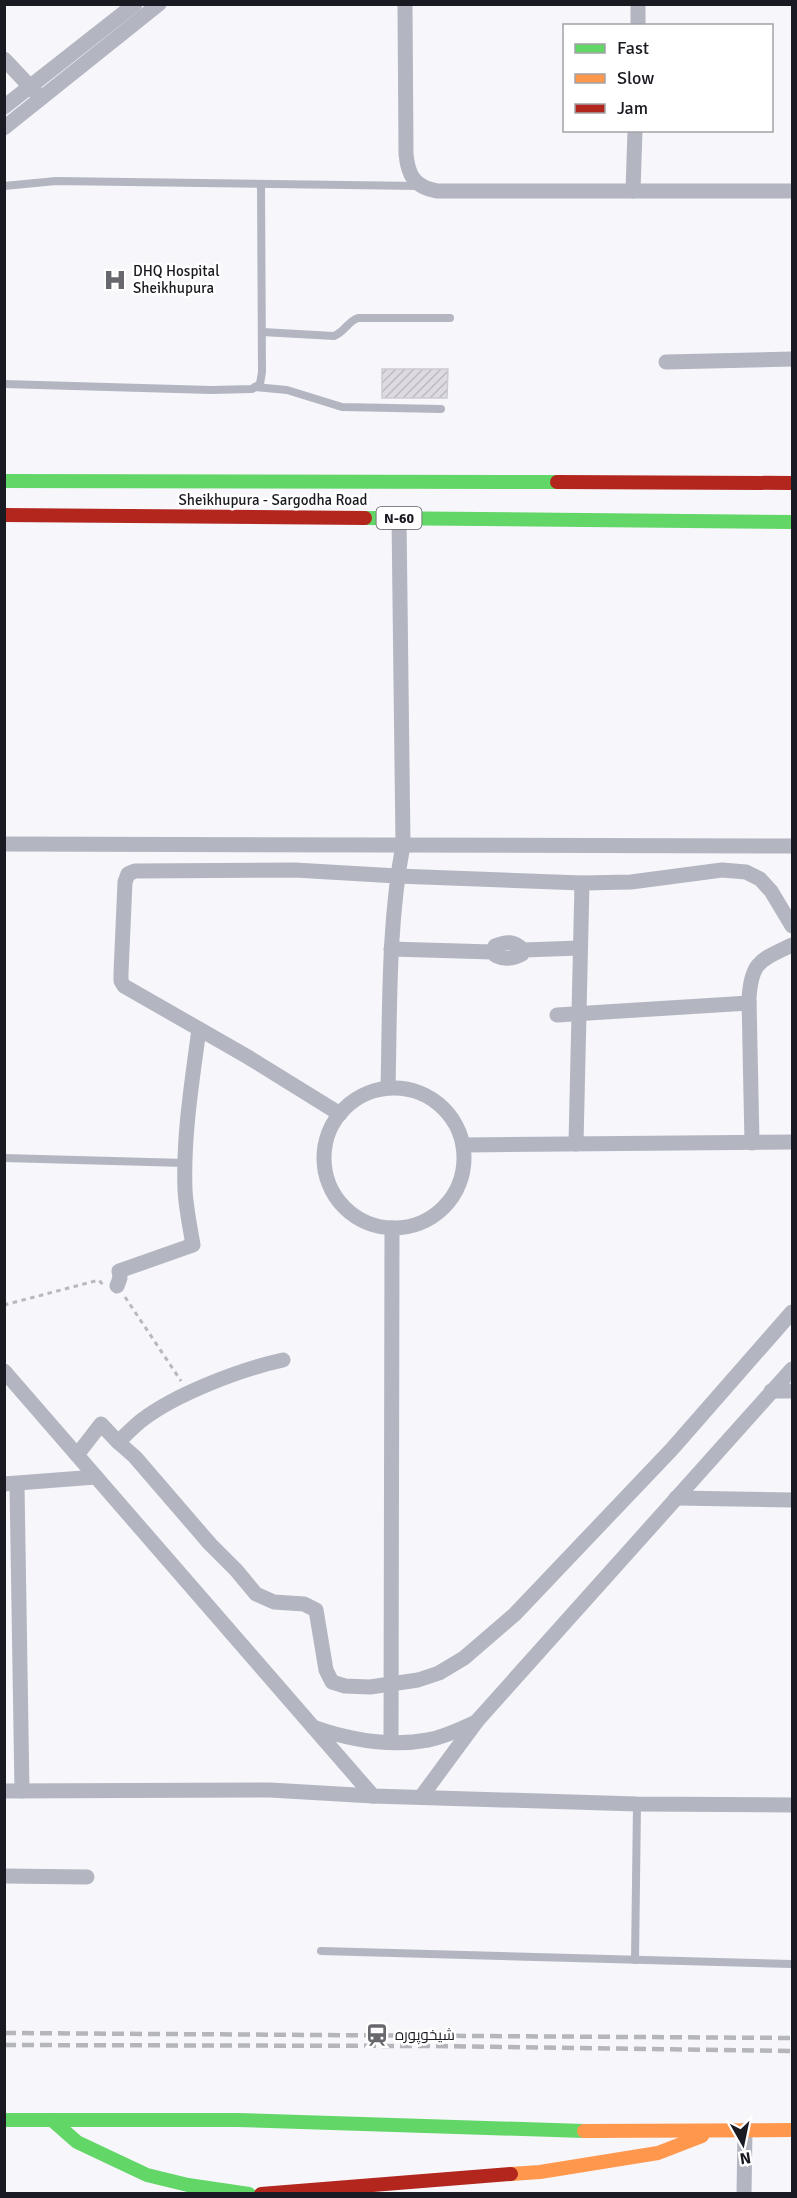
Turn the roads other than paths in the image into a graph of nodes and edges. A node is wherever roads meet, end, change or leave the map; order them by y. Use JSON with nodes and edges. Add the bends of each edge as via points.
{"nodes":[{"id":1,"x":135,"y":4,"type":"edge"},
{"id":2,"x":159,"y":4,"type":"edge"},
{"id":3,"x":405,"y":4,"type":"edge"},
{"id":4,"x":638,"y":4,"type":"edge"},
{"id":5,"x":638,"y":24,"type":"edge"},
{"id":6,"x":4,"y":60,"type":"edge"},
{"id":7,"x":31,"y":88,"type":"junction"},
{"id":8,"x":42,"y":99,"type":"junction"},
{"id":9,"x":4,"y":107,"type":"edge"},
{"id":10,"x":4,"y":128,"type":"edge"},
{"id":11,"x":635,"y":132,"type":"edge"},
{"id":12,"x":261,"y":184,"type":"junction"},
{"id":13,"x":4,"y":186,"type":"edge"},
{"id":14,"x":420,"y":186,"type":"junction"},
{"id":15,"x":633,"y":191,"type":"junction"},
{"id":16,"x":792,"y":191,"type":"edge"},
{"id":17,"x":450,"y":318,"type":"dead end"},
{"id":18,"x":262,"y":332,"type":"junction"},
{"id":19,"x":792,"y":359,"type":"edge"},
{"id":20,"x":666,"y":362,"type":"dead end"},
{"id":21,"x":4,"y":384,"type":"edge"},
{"id":22,"x":255,"y":387,"type":"junction"},
{"id":23,"x":441,"y":409,"type":"dead end"},
{"id":24,"x":4,"y":481,"type":"edge"},
{"id":25,"x":792,"y":483,"type":"edge"},
{"id":26,"x":273,"y":500,"type":"junction"},
{"id":27,"x":4,"y":515,"type":"edge"},
{"id":28,"x":399,"y":518,"type":"junction"},
{"id":29,"x":792,"y":522,"type":"edge"},
{"id":30,"x":4,"y":844,"type":"edge"},
{"id":31,"x":403,"y":845,"type":"junction"},
{"id":32,"x":792,"y":846,"type":"edge"},
{"id":33,"x":397,"y":876,"type":"junction"},
{"id":34,"x":582,"y":882,"type":"junction"},
{"id":35,"x":792,"y":926,"type":"edge"},
{"id":36,"x":792,"y":945,"type":"edge"},
{"id":37,"x":580,"y":948,"type":"junction"},
{"id":38,"x":391,"y":949,"type":"junction"},
{"id":39,"x":749,"y":1003,"type":"junction"},
{"id":40,"x":579,"y":1014,"type":"junction"},
{"id":41,"x":557,"y":1015,"type":"dead end"},
{"id":42,"x":199,"y":1029,"type":"junction"},
{"id":43,"x":388,"y":1088,"type":"junction"},
{"id":44,"x":339,"y":1114,"type":"junction"},
{"id":45,"x":792,"y":1142,"type":"edge"},
{"id":46,"x":752,"y":1143,"type":"junction"},
{"id":47,"x":576,"y":1144,"type":"junction"},
{"id":48,"x":464,"y":1145,"type":"junction"},
{"id":49,"x":4,"y":1158,"type":"edge"},
{"id":50,"x":185,"y":1163,"type":"junction"},
{"id":51,"x":392,"y":1228,"type":"junction"},
{"id":52,"x":117,"y":1286,"type":"road end"},
{"id":53,"x":792,"y":1312,"type":"edge"},
{"id":54,"x":283,"y":1360,"type":"dead end"},
{"id":55,"x":792,"y":1369,"type":"edge"},
{"id":56,"x":4,"y":1371,"type":"edge"},
{"id":57,"x":771,"y":1391,"type":"junction"},
{"id":58,"x":792,"y":1391,"type":"edge"},
{"id":59,"x":118,"y":1442,"type":"junction"},
{"id":60,"x":77,"y":1455,"type":"junction"},
{"id":61,"x":96,"y":1477,"type":"junction"},
{"id":62,"x":11,"y":1485,"type":"edge"},
{"id":63,"x":676,"y":1498,"type":"junction"},
{"id":64,"x":792,"y":1500,"type":"edge"},
{"id":65,"x":391,"y":1685,"type":"junction"},
{"id":66,"x":477,"y":1721,"type":"junction"},
{"id":67,"x":310,"y":1726,"type":"junction"},
{"id":68,"x":391,"y":1742,"type":"junction"},
{"id":69,"x":4,"y":1791,"type":"edge"},
{"id":70,"x":22,"y":1791,"type":"junction"},
{"id":71,"x":373,"y":1796,"type":"junction"},
{"id":72,"x":421,"y":1797,"type":"junction"},
{"id":73,"x":637,"y":1804,"type":"junction"},
{"id":74,"x":792,"y":1805,"type":"edge"},
{"id":75,"x":4,"y":1876,"type":"edge"},
{"id":76,"x":87,"y":1877,"type":"dead end"},
{"id":77,"x":321,"y":1951,"type":"dead end"},
{"id":78,"x":635,"y":1960,"type":"junction"},
{"id":79,"x":792,"y":1964,"type":"edge"},
{"id":80,"x":4,"y":2120,"type":"edge"},
{"id":81,"x":52,"y":2120,"type":"junction"},
{"id":82,"x":718,"y":2130,"type":"junction"},
{"id":83,"x":745,"y":2130,"type":"junction"},
{"id":84,"x":792,"y":2130,"type":"edge"},
{"id":85,"x":307,"y":2192,"type":"edge"},
{"id":86,"x":249,"y":2193,"type":"edge"},
{"id":87,"x":261,"y":2193,"type":"edge"},
{"id":88,"x":744,"y":2193,"type":"edge"}],
"edges":[{"from":1,"to":7,"type":"street"},
{"from":2,"to":8,"type":"street"},
{"from":3,"to":14,"type":"street","via":[[406,154],[410,177]]},
{"from":4,"to":5,"type":"street"},
{"from":6,"to":7,"type":"street"},
{"from":7,"to":8,"type":"street"},
{"from":7,"to":9,"type":"street"},
{"from":8,"to":10,"type":"street"},
{"from":11,"to":15,"type":"street"},
{"from":12,"to":13,"type":"lane","via":[[56,181]]},
{"from":12,"to":14,"type":"lane"},
{"from":12,"to":18,"type":"lane"},
{"from":14,"to":15,"type":"street","via":[[437,191]]},
{"from":15,"to":16,"type":"street"},
{"from":17,"to":18,"type":"lane","via":[[358,318],[334,336]]},
{"from":18,"to":22,"type":"lane","via":[[262,372],[260,384]]},
{"from":19,"to":20,"type":"street"},
{"from":21,"to":22,"type":"lane","via":[[211,390]]},
{"from":22,"to":23,"type":"lane","via":[[286,390],[342,407]]},
{"from":24,"to":26,"type":"main road","name":"Sheikhupura - Sargodha Road","number":"N-60"},
{"from":25,"to":26,"type":"main road","name":"Sheikhupura - Sargodha Road","number":"N-60"},
{"from":26,"to":27,"type":"main road","name":"Sheikhupura - Sargodha Road","number":"N-60"},
{"from":26,"to":28,"type":"main road","name":"Sheikhupura - Sargodha Road","number":"N-60"},
{"from":28,"to":29,"type":"main road","name":"Sheikhupura - Sargodha Road","number":"N-60"},
{"from":28,"to":31,"type":"street"},
{"from":30,"to":31,"type":"street"},
{"from":31,"to":32,"type":"street"},
{"from":31,"to":33,"type":"street"},
{"from":33,"to":34,"type":"street"},
{"from":33,"to":38,"type":"street"},
{"from":33,"to":42,"type":"street","via":[[295,870],[128,874],[121,981],[127,989]]},
{"from":34,"to":35,"type":"street","via":[[631,882],[722,870],[746,872],[766,885]]},
{"from":34,"to":37,"type":"street"},
{"from":36,"to":39,"type":"street","via":[[754,969]]},
{"from":37,"to":38,"type":"street","via":[[523,950],[516,957],[507,958],[492,952]]},
{"from":37,"to":40,"type":"street"},
{"from":38,"to":43,"type":"street"},
{"from":39,"to":40,"type":"street"},
{"from":39,"to":46,"type":"street"},
{"from":40,"to":41,"type":"street"},
{"from":40,"to":47,"type":"street"},
{"from":42,"to":44,"type":"street"},
{"from":42,"to":50,"type":"street"},
{"from":43,"to":44,"type":"street","via":[[357,1098]]},
{"from":43,"to":48,"type":"street","via":[[420,1092],[434,1100],[456,1124]]},
{"from":44,"to":51,"type":"street","via":[[327,1136],[324,1152],[328,1184],[342,1204],[361,1220]]},
{"from":45,"to":46,"type":"street"},
{"from":46,"to":47,"type":"street"},
{"from":47,"to":48,"type":"street"},
{"from":48,"to":51,"type":"street","via":[[463,1172],[450,1201],[424,1221]]},
{"from":49,"to":50,"type":"lane"},
{"from":50,"to":52,"type":"street","via":[[193,1245],[119,1271]]},
{"from":51,"to":65,"type":"street"},
{"from":53,"to":65,"type":"street","via":[[672,1449],[515,1614],[464,1658],[439,1673]]},
{"from":54,"to":59,"type":"street","via":[[189,1393],[142,1419]]},
{"from":55,"to":57,"type":"street"},
{"from":56,"to":60,"type":"street"},
{"from":57,"to":58,"type":"street"},
{"from":57,"to":63,"type":"street"},
{"from":59,"to":60,"type":"street","via":[[101,1424]]},
{"from":59,"to":65,"type":"street","via":[[256,1594],[274,1602],[304,1604],[316,1610],[326,1670],[332,1682],[345,1686]]},
{"from":60,"to":61,"type":"street"},
{"from":61,"to":62,"type":"street"},
{"from":61,"to":67,"type":"street"},
{"from":62,"to":70,"type":"street"},
{"from":63,"to":64,"type":"street"},
{"from":63,"to":66,"type":"street"},
{"from":65,"to":68,"type":"street"},
{"from":66,"to":68,"type":"street","via":[[429,1740]]},
{"from":66,"to":72,"type":"street"},
{"from":67,"to":68,"type":"street","via":[[353,1739]]},
{"from":67,"to":71,"type":"street"},
{"from":69,"to":70,"type":"street"},
{"from":70,"to":71,"type":"street","via":[[270,1790]]},
{"from":71,"to":72,"type":"street"},
{"from":72,"to":73,"type":"street"},
{"from":73,"to":74,"type":"street"},
{"from":73,"to":78,"type":"lane"},
{"from":75,"to":76,"type":"street"},
{"from":77,"to":78,"type":"lane"},
{"from":78,"to":79,"type":"lane"},
{"from":80,"to":81,"type":"main road"},
{"from":81,"to":82,"type":"main road"},
{"from":81,"to":86,"type":"main road","via":[[77,2142],[147,2175]]},
{"from":82,"to":83,"type":"main road"},
{"from":82,"to":85,"type":"main road","via":[[658,2152],[540,2172]]},
{"from":83,"to":84,"type":"main road"},
{"from":83,"to":88,"type":"street"},
{"from":85,"to":87,"type":"main road"}]}
